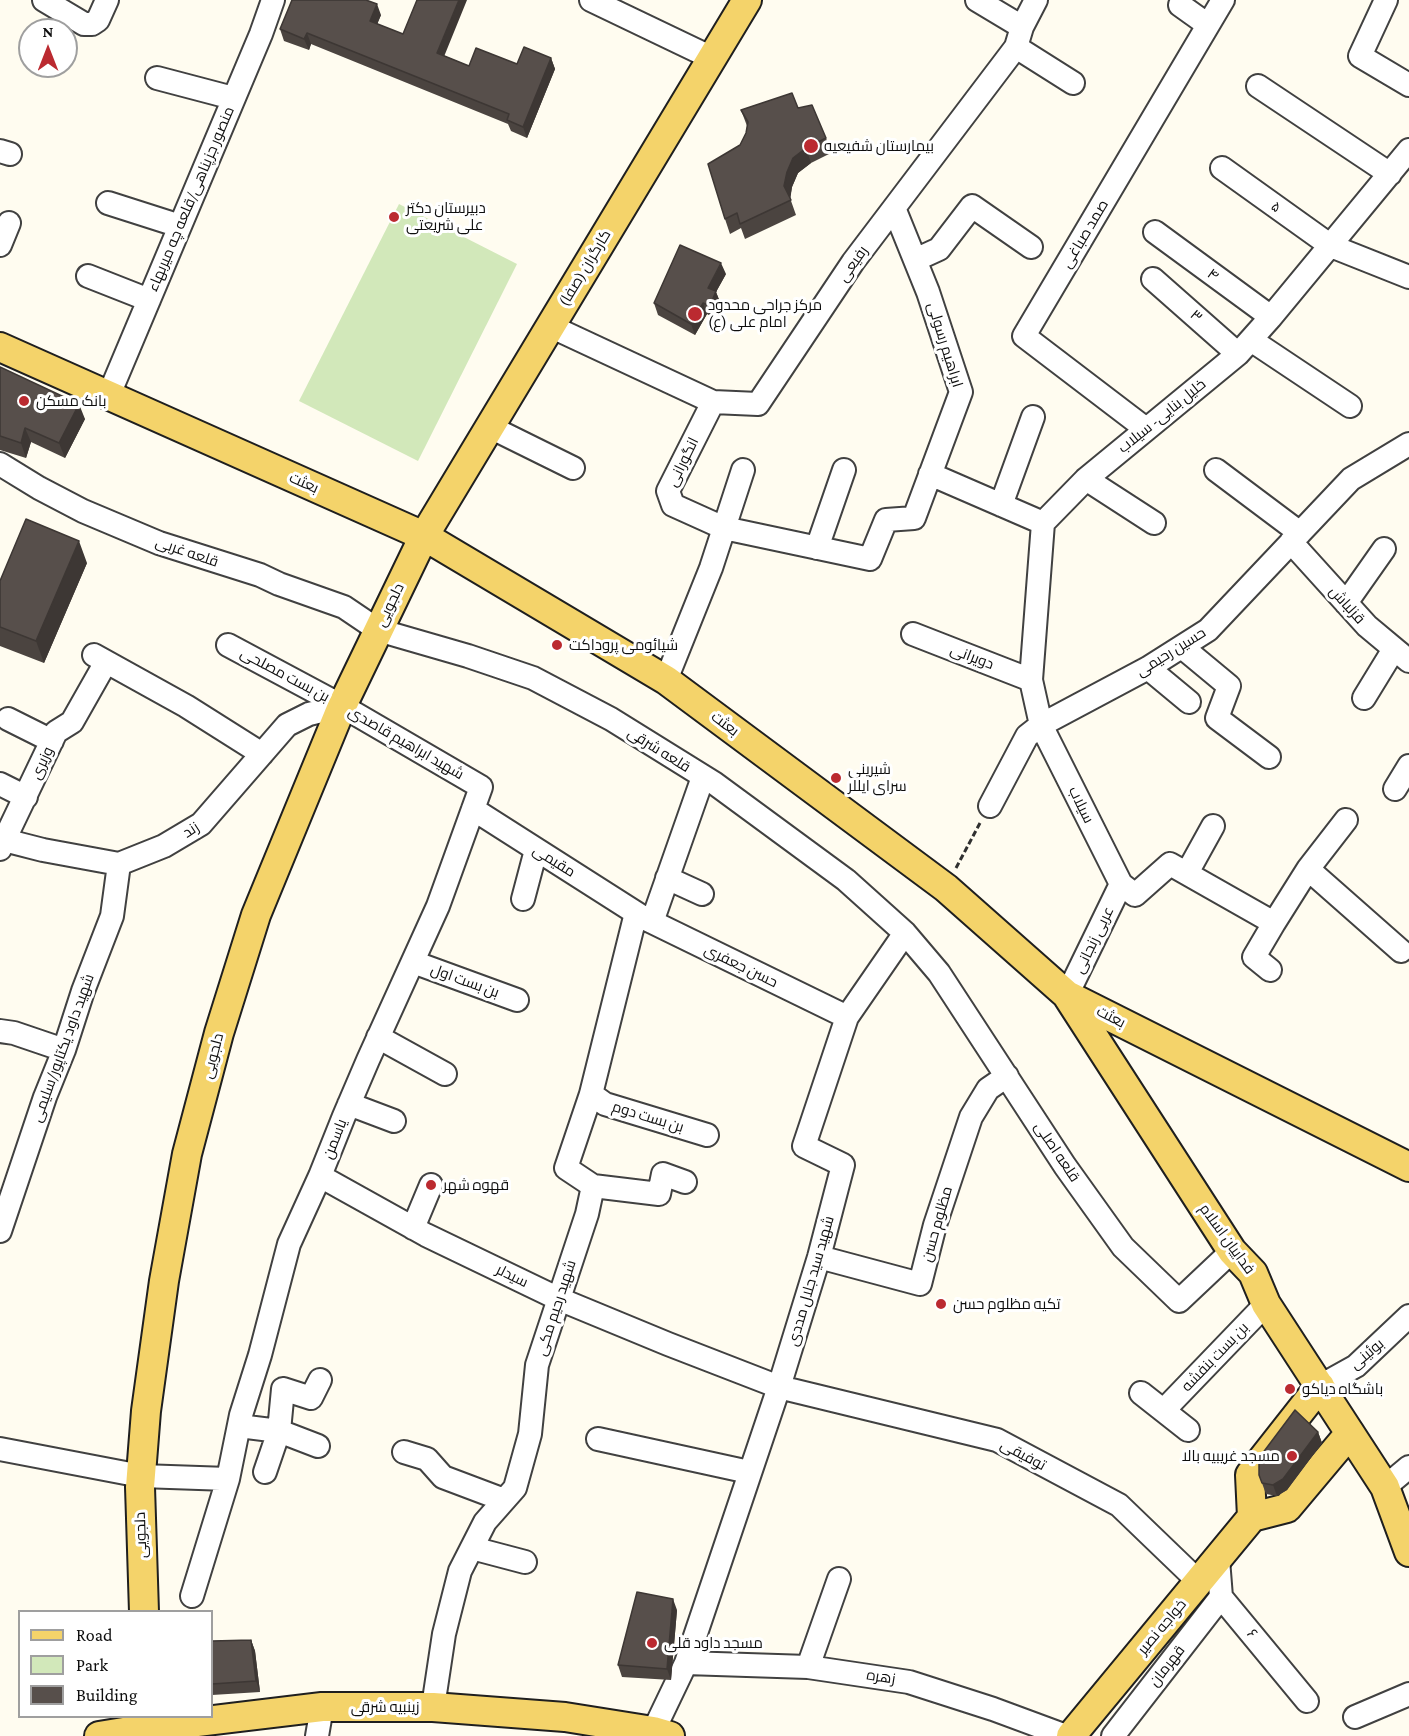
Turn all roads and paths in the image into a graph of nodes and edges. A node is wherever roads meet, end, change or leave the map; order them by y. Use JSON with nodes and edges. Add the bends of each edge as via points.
{"nodes":[{"id":1,"x":44,"y":0,"type":"edge"},
{"id":2,"x":107,"y":0,"type":"edge"},
{"id":3,"x":273,"y":0,"type":"edge"},
{"id":4,"x":591,"y":0,"type":"edge"},
{"id":5,"x":747,"y":0,"type":"edge"},
{"id":6,"x":977,"y":0,"type":"edge"},
{"id":7,"x":1036,"y":0,"type":"edge"},
{"id":8,"x":1223,"y":0,"type":"edge"},
{"id":9,"x":1386,"y":0,"type":"edge"},
{"id":10,"x":1180,"y":5,"type":"dead end"},
{"id":11,"x":1208,"y":25,"type":"junction"},
{"id":12,"x":1019,"y":37,"type":"junction"},
{"id":13,"x":712,"y":58,"type":"junction"},
{"id":14,"x":157,"y":78,"type":"dead end"},
{"id":15,"x":1073,"y":83,"type":"dead end"},
{"id":16,"x":1409,"y":85,"type":"edge"},
{"id":17,"x":1258,"y":86,"type":"dead end"},
{"id":18,"x":233,"y":98,"type":"junction"},
{"id":19,"x":1409,"y":150,"type":"edge"},
{"id":20,"x":1222,"y":168,"type":"dead end"},
{"id":21,"x":1390,"y":174,"type":"junction"},
{"id":22,"x":108,"y":202,"type":"dead end"},
{"id":23,"x":894,"y":207,"type":"junction"},
{"id":24,"x":9,"y":223,"type":"dead end"},
{"id":25,"x":180,"y":226,"type":"junction"},
{"id":26,"x":1155,"y":232,"type":"dead end"},
{"id":27,"x":0,"y":245,"type":"edge"},
{"id":28,"x":1331,"y":246,"type":"junction"},
{"id":29,"x":1031,"y":247,"type":"dead end"},
{"id":30,"x":915,"y":260,"type":"junction"},
{"id":31,"x":88,"y":276,"type":"dead end"},
{"id":32,"x":1409,"y":278,"type":"edge"},
{"id":33,"x":1153,"y":279,"type":"dead end"},
{"id":34,"x":149,"y":300,"type":"junction"},
{"id":35,"x":1271,"y":318,"type":"junction"},
{"id":36,"x":550,"y":326,"type":"junction"},
{"id":37,"x":1245,"y":347,"type":"junction"},
{"id":38,"x":0,"y":348,"type":"edge"},
{"id":39,"x":108,"y":397,"type":"junction"},
{"id":40,"x":712,"y":402,"type":"junction"},
{"id":41,"x":1350,"y":406,"type":"dead end"},
{"id":42,"x":1033,"y":417,"type":"dead end"},
{"id":43,"x":490,"y":427,"type":"junction"},
{"id":44,"x":1146,"y":429,"type":"junction"},
{"id":45,"x":1409,"y":444,"type":"edge"},
{"id":46,"x":0,"y":464,"type":"edge"},
{"id":47,"x":573,"y":468,"type":"dead end"},
{"id":48,"x":743,"y":470,"type":"dead end"},
{"id":49,"x":844,"y":470,"type":"dead end"},
{"id":50,"x":1216,"y":470,"type":"dead end"},
{"id":51,"x":930,"y":474,"type":"junction"},
{"id":52,"x":1086,"y":479,"type":"junction"},
{"id":53,"x":1001,"y":505,"type":"junction"},
{"id":54,"x":914,"y":518,"type":"joint"},
{"id":55,"x":1043,"y":523,"type":"junction"},
{"id":56,"x":1154,"y":523,"type":"dead end"},
{"id":57,"x":724,"y":528,"type":"junction"},
{"id":58,"x":424,"y":536,"type":"junction"},
{"id":59,"x":1295,"y":538,"type":"junction"},
{"id":60,"x":818,"y":548,"type":"junction"},
{"id":61,"x":1384,"y":549,"type":"dead end"},
{"id":62,"x":1346,"y":603,"type":"junction"},
{"id":63,"x":378,"y":630,"type":"junction"},
{"id":64,"x":913,"y":634,"type":"dead end"},
{"id":65,"x":228,"y":645,"type":"dead end"},
{"id":66,"x":1182,"y":646,"type":"junction"},
{"id":67,"x":1402,"y":655,"type":"edge"},
{"id":68,"x":1148,"y":668,"type":"junction"},
{"id":69,"x":666,"y":680,"type":"junction"},
{"id":70,"x":1030,"y":680,"type":"junction"},
{"id":71,"x":1364,"y":698,"type":"dead end"},
{"id":72,"x":1189,"y":702,"type":"dead end"},
{"id":73,"x":342,"y":706,"type":"junction"},
{"id":74,"x":8,"y":719,"type":"dead end"},
{"id":75,"x":1041,"y":725,"type":"junction"},
{"id":76,"x":52,"y":741,"type":"junction"},
{"id":77,"x":262,"y":754,"type":"junction"},
{"id":78,"x":1269,"y":757,"type":"dead end"},
{"id":79,"x":1409,"y":766,"type":"edge"},
{"id":80,"x":703,"y":777,"type":"junction"},
{"id":81,"x":0,"y":784,"type":"edge"},
{"id":82,"x":1395,"y":789,"type":"dead end"},
{"id":83,"x":26,"y":797,"type":"junction"},
{"id":84,"x":990,"y":806,"type":"joint"},
{"id":85,"x":473,"y":809,"type":"junction"},
{"id":86,"x":1346,"y":820,"type":"dead end"},
{"id":87,"x":1213,"y":826,"type":"dead end"},
{"id":88,"x":2,"y":843,"type":"edge"},
{"id":89,"x":536,"y":850,"type":"junction"},
{"id":90,"x":119,"y":864,"type":"junction"},
{"id":91,"x":1308,"y":869,"type":"junction"},
{"id":92,"x":1187,"y":873,"type":"junction"},
{"id":93,"x":667,"y":878,"type":"junction"},
{"id":94,"x":1121,"y":884,"type":"junction"},
{"id":95,"x":946,"y":888,"type":"junction"},
{"id":96,"x":702,"y":894,"type":"dead end"},
{"id":97,"x":523,"y":898,"type":"dead end"},
{"id":98,"x":644,"y":918,"type":"junction"},
{"id":99,"x":1274,"y":923,"type":"junction"},
{"id":100,"x":905,"y":933,"type":"junction"},
{"id":101,"x":1401,"y":951,"type":"dead end"},
{"id":102,"x":412,"y":962,"type":"junction"},
{"id":103,"x":1270,"y":970,"type":"dead end"},
{"id":104,"x":1067,"y":995,"type":"junction"},
{"id":105,"x":517,"y":1000,"type":"dead end"},
{"id":106,"x":847,"y":1017,"type":"junction"},
{"id":107,"x":0,"y":1031,"type":"edge"},
{"id":108,"x":378,"y":1037,"type":"junction"},
{"id":109,"x":64,"y":1050,"type":"junction"},
{"id":110,"x":445,"y":1074,"type":"dead end"},
{"id":111,"x":1007,"y":1076,"type":"junction"},
{"id":112,"x":591,"y":1094,"type":"junction"},
{"id":113,"x":349,"y":1104,"type":"junction"},
{"id":114,"x":394,"y":1121,"type":"dead end"},
{"id":115,"x":707,"y":1136,"type":"dead end"},
{"id":116,"x":1409,"y":1167,"type":"edge"},
{"id":117,"x":320,"y":1176,"type":"junction"},
{"id":118,"x":685,"y":1182,"type":"dead end"},
{"id":119,"x":431,"y":1185,"type":"dead end"},
{"id":120,"x":592,"y":1186,"type":"junction"},
{"id":121,"x":6,"y":1190,"type":"edge"},
{"id":122,"x":413,"y":1228,"type":"junction"},
{"id":123,"x":0,"y":1231,"type":"edge"},
{"id":124,"x":1232,"y":1251,"type":"junction"},
{"id":125,"x":819,"y":1257,"type":"junction"},
{"id":126,"x":559,"y":1299,"type":"junction"},
{"id":127,"x":1266,"y":1304,"type":"junction"},
{"id":128,"x":1409,"y":1316,"type":"edge"},
{"id":129,"x":320,"y":1380,"type":"dead end"},
{"id":130,"x":1320,"y":1386,"type":"junction"},
{"id":131,"x":779,"y":1387,"type":"junction"},
{"id":132,"x":1141,"y":1393,"type":"dead end"},
{"id":133,"x":1164,"y":1410,"type":"junction"},
{"id":134,"x":239,"y":1426,"type":"junction"},
{"id":135,"x":1188,"y":1430,"type":"dead end"},
{"id":136,"x":279,"y":1431,"type":"junction"},
{"id":137,"x":1350,"y":1433,"type":"junction"},
{"id":138,"x":598,"y":1439,"type":"dead end"},
{"id":139,"x":318,"y":1446,"type":"dead end"},
{"id":140,"x":0,"y":1449,"type":"edge"},
{"id":141,"x":404,"y":1452,"type":"dead end"},
{"id":142,"x":1409,"y":1467,"type":"edge"},
{"id":143,"x":265,"y":1472,"type":"dead end"},
{"id":144,"x":749,"y":1472,"type":"junction"},
{"id":145,"x":141,"y":1476,"type":"junction"},
{"id":146,"x":228,"y":1479,"type":"junction"},
{"id":147,"x":1385,"y":1487,"type":"junction"},
{"id":148,"x":504,"y":1500,"type":"junction"},
{"id":149,"x":1252,"y":1517,"type":"junction"},
{"id":150,"x":472,"y":1548,"type":"junction"},
{"id":151,"x":1409,"y":1552,"type":"edge"},
{"id":152,"x":525,"y":1562,"type":"dead end"},
{"id":153,"x":839,"y":1579,"type":"dead end"},
{"id":154,"x":1210,"y":1589,"type":"junction"},
{"id":155,"x":192,"y":1596,"type":"dead end"},
{"id":156,"x":144,"y":1610,"type":"edge"},
{"id":157,"x":686,"y":1663,"type":"junction"},
{"id":158,"x":808,"y":1667,"type":"junction"},
{"id":159,"x":1409,"y":1694,"type":"edge"},
{"id":160,"x":1306,"y":1701,"type":"dead end"},
{"id":161,"x":322,"y":1707,"type":"junction"},
{"id":162,"x":433,"y":1707,"type":"junction"},
{"id":163,"x":1355,"y":1717,"type":"dead end"},
{"id":164,"x":128,"y":1730,"type":"edge"},
{"id":165,"x":658,"y":1734,"type":"edge"},
{"id":166,"x":317,"y":1736,"type":"edge"},
{"id":167,"x":1066,"y":1736,"type":"edge"},
{"id":168,"x":1071,"y":1736,"type":"edge"},
{"id":169,"x":1113,"y":1736,"type":"edge"}],
"edges":[{"from":1,"to":2,"type":"street","via":[[84,24],[98,20]]},
{"from":3,"to":18,"type":"street","name":"منصور جزپناهی/قلعه چه میربهاء"},
{"from":4,"to":13,"type":"street"},
{"from":5,"to":13,"type":"main road","name":"کارگران (صفا)"},
{"from":6,"to":12,"type":"street"},
{"from":7,"to":12,"type":"street","name":"رفیعی"},
{"from":8,"to":11,"type":"street","name":"صمد صباغی"},
{"from":9,"to":16,"type":"street","via":[[1360,56]]},
{"from":10,"to":11,"type":"street"},
{"from":11,"to":44,"type":"street","name":"صمد صباغی","via":[[1024,336]]},
{"from":12,"to":15,"type":"street"},
{"from":12,"to":23,"type":"street","name":"رفیعی"},
{"from":13,"to":36,"type":"main road","name":"کارگران (صفا)"},
{"from":14,"to":18,"type":"street"},
{"from":17,"to":21,"type":"street"},
{"from":18,"to":25,"type":"street","name":"منصور جزپناهی/قلعه چه میربهاء"},
{"from":19,"to":21,"type":"street","name":"خلیل بنایی- سیلاب"},
{"from":20,"to":28,"type":"street","name":"۵"},
{"from":21,"to":28,"type":"street","name":"خلیل بنایی- سیلاب"},
{"from":22,"to":25,"type":"street"},
{"from":23,"to":30,"type":"street","name":"ابراهیم رسولی"},
{"from":23,"to":40,"type":"street","name":"رفیعی","via":[[758,404]]},
{"from":24,"to":27,"type":"street"},
{"from":25,"to":34,"type":"street","name":"منصور جزپناهی/قلعه چه میربهاء"},
{"from":26,"to":35,"type":"street","name":"۴"},
{"from":28,"to":32,"type":"street","name":"۵"},
{"from":28,"to":35,"type":"street","name":"خلیل بنایی- سیلاب"},
{"from":29,"to":30,"type":"street","via":[[972,206],[939,249]]},
{"from":30,"to":51,"type":"street","name":"ابراهیم رسولی","via":[[961,392]]},
{"from":31,"to":34,"type":"street"},
{"from":33,"to":37,"type":"street","name":"۳"},
{"from":34,"to":39,"type":"street","name":"منصور جزپناهی/قلعه چه میربهاء"},
{"from":35,"to":37,"type":"street","name":"خلیل بنایی- سیلاب"},
{"from":36,"to":40,"type":"street","name":"رفیعی"},
{"from":36,"to":43,"type":"main road","name":"کارگران (صفا)"},
{"from":37,"to":41,"type":"street","name":"۳"},
{"from":37,"to":44,"type":"street","name":"خلیل بنایی- سیلاب"},
{"from":38,"to":39,"type":"main road","name":"بعثت"},
{"from":39,"to":58,"type":"main road","name":"بعثت"},
{"from":40,"to":57,"type":"street","name":"انگورانی","via":[[668,491],[673,505]]},
{"from":42,"to":53,"type":"street"},
{"from":43,"to":47,"type":"street"},
{"from":43,"to":58,"type":"main road","name":"کارگران (صفا)"},
{"from":44,"to":52,"type":"street","name":"خلیل بنایی- سیلاب"},
{"from":45,"to":59,"type":"street","name":"حسین رحیمی","via":[[1351,479]]},
{"from":46,"to":63,"type":"street","name":"قلعه غربی","via":[[83,511],[159,543],[344,607]]},
{"from":48,"to":57,"type":"street"},
{"from":49,"to":60,"type":"street"},
{"from":50,"to":59,"type":"street"},
{"from":51,"to":53,"type":"street"},
{"from":51,"to":54,"type":"street","name":"ابراهیم رسولی"},
{"from":52,"to":55,"type":"street","name":"خلیل بنایی- سیلاب"},
{"from":52,"to":56,"type":"street"},
{"from":53,"to":55,"type":"street"},
{"from":54,"to":60,"type":"street","name":"انگورانی","via":[[886,520],[870,559]]},
{"from":55,"to":70,"type":"street"},
{"from":57,"to":60,"type":"street","name":"انگورانی"},
{"from":57,"to":69,"type":"street"},
{"from":58,"to":63,"type":"main road","name":"دلجویی"},
{"from":58,"to":69,"type":"main road","name":"بعثت"},
{"from":59,"to":62,"type":"street","name":"قزلباش"},
{"from":59,"to":66,"type":"street","name":"حسین رحیمی","via":[[1208,630]]},
{"from":61,"to":62,"type":"street"},
{"from":62,"to":67,"type":"street","name":"قزلباش","via":[[1366,626]]},
{"from":63,"to":73,"type":"main road","name":"دلجویی"},
{"from":63,"to":80,"type":"street","name":"قلعه شرقی","via":[[533,678],[611,719]]},
{"from":64,"to":70,"type":"street","name":"دویرانی"},
{"from":65,"to":73,"type":"street","name":"بن بست مصلحی"},
{"from":66,"to":68,"type":"street","name":"حسین رحیمی"},
{"from":66,"to":78,"type":"street","via":[[1228,686],[1217,718]]},
{"from":67,"to":71,"type":"street"},
{"from":68,"to":72,"type":"street"},
{"from":68,"to":75,"type":"street","name":"حسین رحیمی"},
{"from":69,"to":95,"type":"main road","name":"بعثت"},
{"from":70,"to":75,"type":"street"},
{"from":73,"to":77,"type":"street","name":"زند","via":[[309,714],[287,725]]},
{"from":73,"to":85,"type":"street","name":"شهید ابراهیم قاصدی","via":[[481,787]]},
{"from":73,"to":145,"type":"main road","name":"دلجویی","via":[[256,915],[187,1154],[164,1281]]},
{"from":74,"to":76,"type":"street"},
{"from":75,"to":84,"type":"street","name":"حسین رحیمی","via":[[1027,736]]},
{"from":75,"to":94,"type":"street","name":"سیلاب"},
{"from":76,"to":77,"type":"street","name":"وزیری","via":[[56,732],[72,722],[100,658]]},
{"from":76,"to":83,"type":"street","name":"وزیری"},
{"from":77,"to":90,"type":"street","name":"زند","via":[[201,824],[164,846]]},
{"from":79,"to":82,"type":"street"},
{"from":80,"to":93,"type":"street"},
{"from":80,"to":100,"type":"street","name":"قلعه شرقی","via":[[846,880]]},
{"from":81,"to":83,"type":"street"},
{"from":83,"to":88,"type":"street","name":"وزیری"},
{"from":84,"to":95,"type":"path"},
{"from":85,"to":89,"type":"street","name":"مقیمی"},
{"from":85,"to":102,"type":"street","name":"یاسمن","via":[[438,906]]},
{"from":86,"to":91,"type":"street"},
{"from":87,"to":92,"type":"street"},
{"from":88,"to":90,"type":"street"},
{"from":89,"to":97,"type":"street"},
{"from":89,"to":98,"type":"street","name":"مقیمی"},
{"from":90,"to":109,"type":"street","name":"شهید داود یکتاپور/سلیمی","via":[[112,916]]},
{"from":91,"to":99,"type":"street"},
{"from":91,"to":101,"type":"street"},
{"from":92,"to":94,"type":"street","via":[[1170,864],[1135,895]]},
{"from":92,"to":99,"type":"street"},
{"from":93,"to":96,"type":"street"},
{"from":93,"to":98,"type":"street"},
{"from":94,"to":104,"type":"street","name":"عربی زنجانی"},
{"from":95,"to":104,"type":"main road","name":"بعثت"},
{"from":98,"to":106,"type":"street","name":"حسن جعفری"},
{"from":98,"to":112,"type":"street"},
{"from":99,"to":103,"type":"street","via":[[1254,957]]},
{"from":100,"to":106,"type":"street","name":"شهید سید جلال مددی"},
{"from":100,"to":111,"type":"street","name":"قلعه اصلی","via":[[939,973]]},
{"from":102,"to":105,"type":"street","name":"بن بست اول"},
{"from":102,"to":108,"type":"street","name":"یاسمن"},
{"from":104,"to":116,"type":"main road","name":"بعثت"},
{"from":104,"to":124,"type":"main road","name":"فداییان اسلام"},
{"from":106,"to":125,"type":"street","name":"شهید سید جلال مددی","via":[[804,1146],[843,1165]]},
{"from":107,"to":109,"type":"street"},
{"from":108,"to":110,"type":"street"},
{"from":108,"to":113,"type":"street","name":"یاسمن"},
{"from":109,"to":121,"type":"street","name":"شهید داود یکتاپور/سلیمی"},
{"from":111,"to":124,"type":"street","name":"قلعه اصلی","via":[[1123,1247],[1179,1301]]},
{"from":111,"to":125,"type":"street","name":"مظلوم حسن","via":[[988,1089],[971,1117],[920,1284]]},
{"from":112,"to":115,"type":"street","name":"بن بست دوم","via":[[605,1104]]},
{"from":112,"to":120,"type":"street","via":[[566,1168]]},
{"from":113,"to":114,"type":"street"},
{"from":113,"to":117,"type":"street","name":"یاسمن"},
{"from":117,"to":122,"type":"street","name":"سیدلر"},
{"from":117,"to":134,"type":"street","name":"یاسمن","via":[[289,1244]]},
{"from":118,"to":120,"type":"street","via":[[663,1174],[659,1194]]},
{"from":119,"to":122,"type":"street"},
{"from":120,"to":126,"type":"street","name":"شهید رحیم مکی","via":[[587,1214]]},
{"from":121,"to":123,"type":"street","name":"شهید داود یکتاپور/سلیمی"},
{"from":122,"to":126,"type":"street","name":"سیدلر"},
{"from":124,"to":127,"type":"main road","name":"فداییان اسلام","via":[[1253,1273]]},
{"from":125,"to":131,"type":"street","name":"شهید سید جلال مددی"},
{"from":126,"to":131,"type":"street","name":"سیدلر"},
{"from":126,"to":148,"type":"street","name":"شهید رحیم مکی","via":[[537,1365],[530,1434],[515,1488]]},
{"from":127,"to":130,"type":"main road","name":"فداییان اسلام"},
{"from":127,"to":133,"type":"street","name":"بن بست بنفشه"},
{"from":128,"to":130,"type":"street","name":"بوئینی","via":[[1356,1366]]},
{"from":129,"to":136,"type":"street","via":[[311,1398],[283,1389]]},
{"from":130,"to":137,"type":"main road","name":"فداییان اسلام"},
{"from":130,"to":149,"type":"main road","via":[[1250,1475]]},
{"from":131,"to":144,"type":"street","name":"شهید سید جلال مددی"},
{"from":131,"to":154,"type":"street","name":"توفیقی","via":[[997,1440],[1119,1505]]},
{"from":132,"to":133,"type":"street"},
{"from":133,"to":135,"type":"street"},
{"from":134,"to":136,"type":"street"},
{"from":134,"to":146,"type":"street","name":"یاسمن"},
{"from":136,"to":139,"type":"street"},
{"from":136,"to":143,"type":"street"},
{"from":137,"to":147,"type":"main road","name":"فداییان اسلام"},
{"from":137,"to":149,"type":"main road","via":[[1287,1508]]},
{"from":138,"to":144,"type":"street"},
{"from":140,"to":145,"type":"street"},
{"from":141,"to":148,"type":"street","via":[[427,1459],[443,1477]]},
{"from":142,"to":147,"type":"street"},
{"from":144,"to":157,"type":"street","name":"شهید سید جلال مددی"},
{"from":145,"to":146,"type":"street"},
{"from":145,"to":156,"type":"main road","name":"دلجویی"},
{"from":146,"to":155,"type":"street","name":"یاسمن"},
{"from":147,"to":151,"type":"main road","name":"فداییان اسلام"},
{"from":148,"to":150,"type":"street","name":"شهید رحیم مکی","via":[[485,1522]]},
{"from":149,"to":154,"type":"main road","name":"خواجه نصیر","via":[[1218,1559]]},
{"from":150,"to":152,"type":"street"},
{"from":150,"to":162,"type":"street","name":"شهید رحیم مکی","via":[[460,1571],[444,1634]]},
{"from":153,"to":158,"type":"street"},
{"from":154,"to":160,"type":"street","name":"۶"},
{"from":154,"to":168,"type":"main road","name":"خواجه نصیر"},
{"from":154,"to":169,"type":"street","name":"قهرمان"},
{"from":157,"to":158,"type":"street","name":"زهره"},
{"from":157,"to":165,"type":"street","name":"شهید سید جلال مددی"},
{"from":158,"to":167,"type":"street","name":"زهره","via":[[909,1682]]},
{"from":159,"to":163,"type":"street"},
{"from":161,"to":162,"type":"main road","name":"زینبیه شرقی"},
{"from":161,"to":164,"type":"main road","name":"زینبیه شرقی"},
{"from":161,"to":166,"type":"street"},
{"from":162,"to":165,"type":"main road","name":"زینبیه شرقی","via":[[565,1717]]}]}
